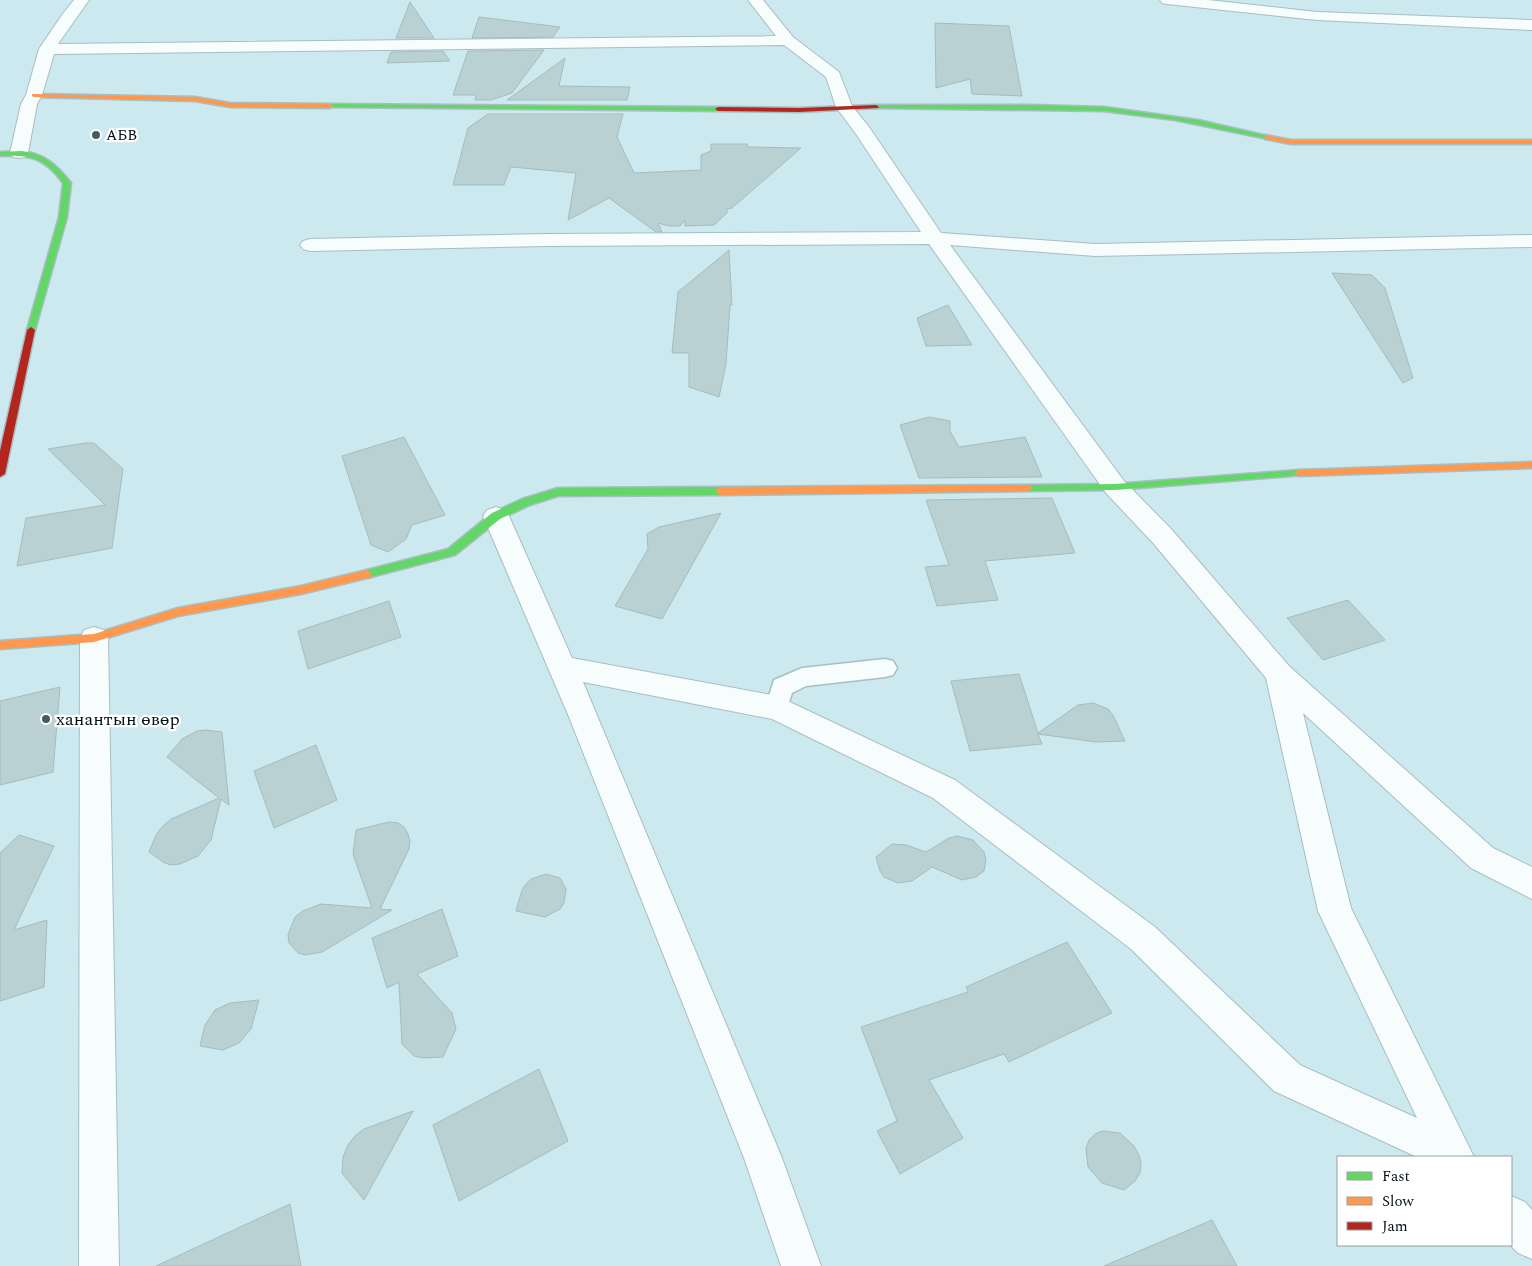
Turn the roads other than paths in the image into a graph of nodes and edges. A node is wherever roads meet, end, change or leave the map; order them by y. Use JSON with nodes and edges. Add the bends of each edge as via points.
{"nodes":[{"id":1,"x":82,"y":0,"type":"edge"},
{"id":2,"x":755,"y":0,"type":"edge"},
{"id":3,"x":1167,"y":0,"type":"edge"},
{"id":4,"x":1532,"y":25,"type":"edge"},
{"id":5,"x":788,"y":40,"type":"junction"},
{"id":6,"x":47,"y":49,"type":"junction"},
{"id":7,"x":34,"y":94,"type":"junction"},
{"id":8,"x":844,"y":107,"type":"junction"},
{"id":9,"x":1532,"y":142,"type":"edge"},
{"id":10,"x":19,"y":152,"type":"junction"},
{"id":11,"x":0,"y":154,"type":"edge"},
{"id":12,"x":935,"y":238,"type":"junction"},
{"id":13,"x":1532,"y":241,"type":"edge"},
{"id":14,"x":310,"y":245,"type":"dead end"},
{"id":15,"x":1532,"y":464,"type":"edge"},
{"id":16,"x":0,"y":474,"type":"edge"},
{"id":17,"x":1115,"y":487,"type":"junction"},
{"id":18,"x":496,"y":516,"type":"junction"},
{"id":19,"x":94,"y":638,"type":"junction"},
{"id":20,"x":0,"y":645,"type":"edge"},
{"id":21,"x":562,"y":667,"type":"junction"},
{"id":22,"x":885,"y":668,"type":"dead end"},
{"id":23,"x":1279,"y":674,"type":"junction"},
{"id":24,"x":777,"y":708,"type":"junction"},
{"id":25,"x":1532,"y":884,"type":"edge"},
{"id":26,"x":1454,"y":1156,"type":"edge"},
{"id":27,"x":1512,"y":1217,"type":"edge"},
{"id":28,"x":1532,"y":1239,"type":"edge"},
{"id":29,"x":99,"y":1266,"type":"edge"},
{"id":30,"x":801,"y":1266,"type":"edge"}],
"edges":[{"from":1,"to":6,"type":"street"},
{"from":2,"to":5,"type":"street"},
{"from":3,"to":4,"type":"street","via":[[1317,16]]},
{"from":5,"to":6,"type":"street"},
{"from":5,"to":8,"type":"street","via":[[833,74]]},
{"from":6,"to":7,"type":"street"},
{"from":7,"to":8,"type":"street","via":[[195,98],[230,105],[268,106],[799,110]]},
{"from":7,"to":10,"type":"street"},
{"from":8,"to":9,"type":"street","via":[[1082,108],[1137,112],[1291,142]]},
{"from":8,"to":12,"type":"street"},
{"from":10,"to":11,"type":"street"},
{"from":10,"to":16,"type":"street","via":[[41,156],[55,165],[67,183],[63,217],[27,344]]},
{"from":12,"to":13,"type":"street","via":[[1095,250]]},
{"from":12,"to":14,"type":"street"},
{"from":12,"to":17,"type":"street"},
{"from":15,"to":17,"type":"street","via":[[1324,471]]},
{"from":17,"to":18,"type":"street","via":[[558,492]]},
{"from":17,"to":23,"type":"street","via":[[1163,537]]},
{"from":18,"to":19,"type":"street","via":[[451,552],[415,563],[301,590],[178,612]]},
{"from":18,"to":21,"type":"street"},
{"from":19,"to":20,"type":"street"},
{"from":19,"to":29,"type":"street"},
{"from":21,"to":24,"type":"street"},
{"from":21,"to":30,"type":"street","via":[[763,1158]]},
{"from":22,"to":24,"type":"lane","via":[[802,677],[782,686]]},
{"from":23,"to":25,"type":"street","via":[[1482,858]]},
{"from":23,"to":26,"type":"street","via":[[1334,911]]},
{"from":24,"to":26,"type":"street","via":[[944,789],[1143,938],[1287,1078]]},
{"from":27,"to":28,"type":"street"}]}
